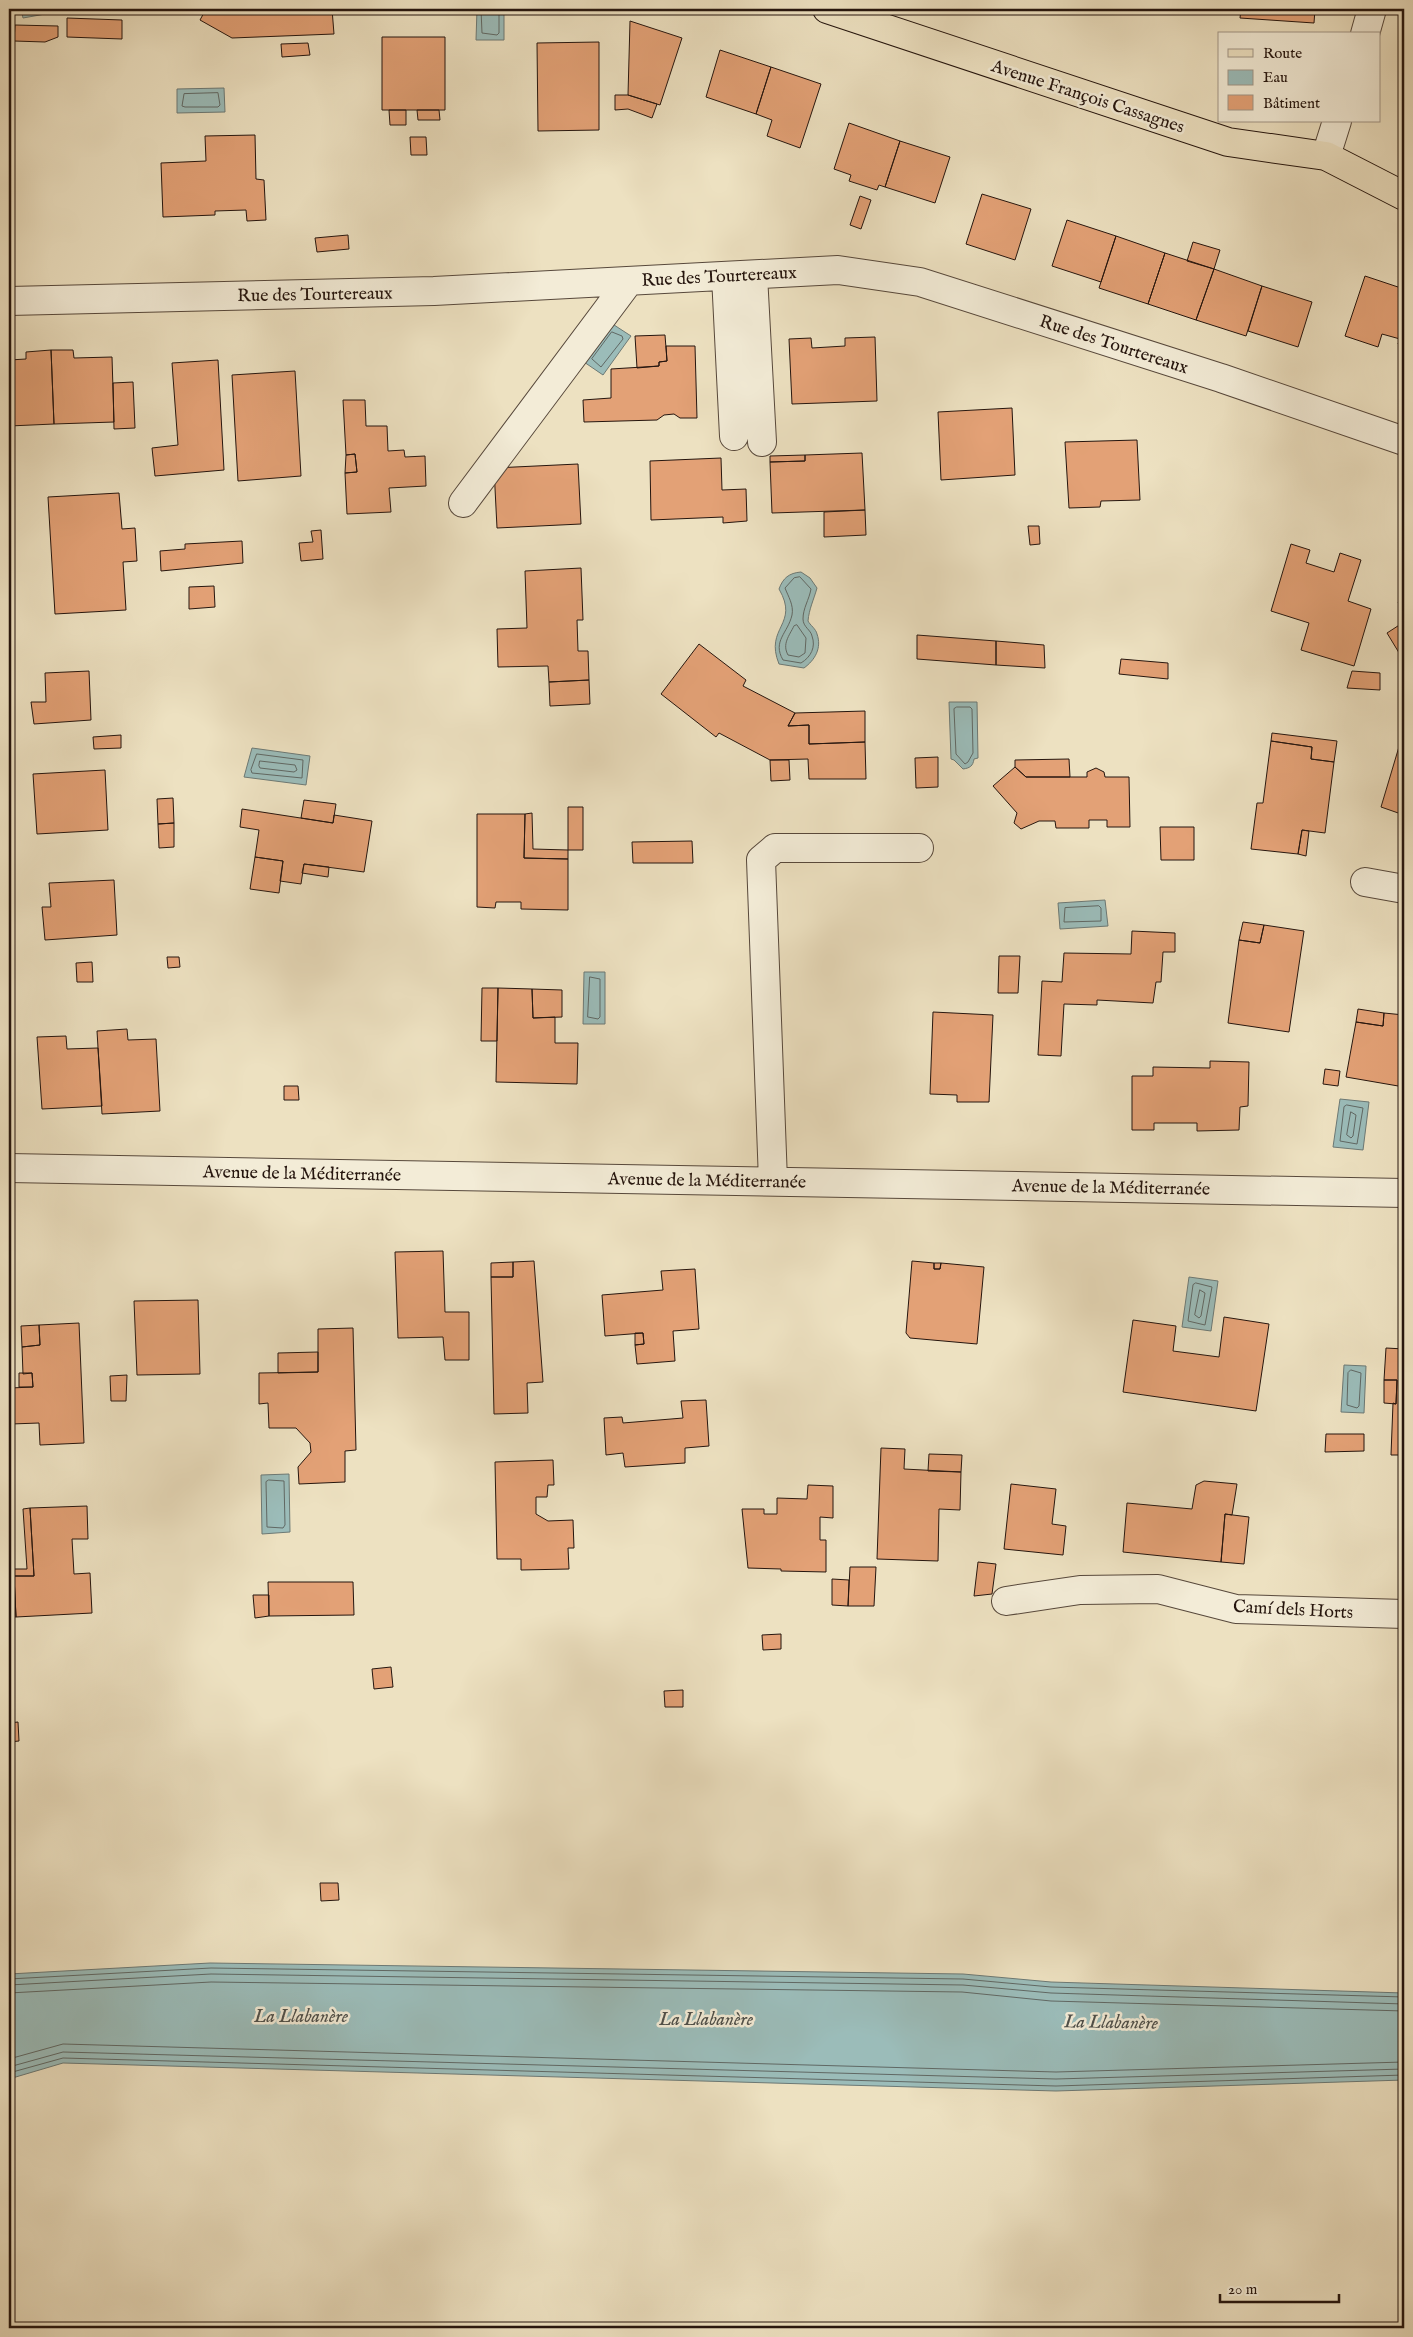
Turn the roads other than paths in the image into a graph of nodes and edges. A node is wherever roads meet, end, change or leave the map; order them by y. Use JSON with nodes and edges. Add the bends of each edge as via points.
{"nodes":[{"id":1,"x":827,"y":9,"type":"edge"},
{"id":2,"x":1372,"y":9,"type":"edge"},
{"id":3,"x":1366,"y":32,"type":"edge"},
{"id":4,"x":1337,"y":122,"type":"edge"},
{"id":5,"x":1326,"y":156,"type":"junction"},
{"id":6,"x":1404,"y":196,"type":"edge"},
{"id":7,"x":753,"y":275,"type":"junction"},
{"id":8,"x":726,"y":276,"type":"junction"},
{"id":9,"x":629,"y":281,"type":"junction"},
{"id":10,"x":9,"y":301,"type":"edge"},
{"id":11,"x":734,"y":436,"type":"dead end"},
{"id":12,"x":1404,"y":441,"type":"edge"},
{"id":13,"x":762,"y":442,"type":"dead end"},
{"id":14,"x":463,"y":502,"type":"dead end"},
{"id":15,"x":919,"y":848,"type":"dead end"},
{"id":16,"x":1365,"y":882,"type":"dead end"},
{"id":17,"x":1404,"y":889,"type":"edge"},
{"id":18,"x":9,"y":1168,"type":"edge"},
{"id":19,"x":773,"y":1181,"type":"junction"},
{"id":20,"x":1404,"y":1193,"type":"edge"},
{"id":21,"x":1006,"y":1602,"type":"dead end"},
{"id":22,"x":1404,"y":1614,"type":"edge"}],
"edges":[{"from":1,"to":5,"type":"main road","name":"Avenue François Cassagnes","via":[[1228,142]]},
{"from":2,"to":3,"type":"street"},
{"from":4,"to":5,"type":"street"},
{"from":5,"to":6,"type":"main road","name":"Avenue François Cassagnes"},
{"from":7,"to":8,"type":"street","name":"Rue des Tourtereaux"},
{"from":7,"to":12,"type":"street","name":"Rue des Tourtereaux","via":[[838,270],[920,282],[1222,378]]},
{"from":7,"to":13,"type":"street"},
{"from":8,"to":9,"type":"street","name":"Rue des Tourtereaux"},
{"from":8,"to":11,"type":"street"},
{"from":9,"to":10,"type":"street","name":"Rue des Tourtereaux","via":[[434,291]]},
{"from":9,"to":14,"type":"street"},
{"from":15,"to":19,"type":"street","via":[[775,848],[761,860]]},
{"from":16,"to":17,"type":"street"},
{"from":18,"to":19,"type":"street","name":"Avenue de la Méditerranée"},
{"from":19,"to":20,"type":"street","name":"Avenue de la Méditerranée"},
{"from":21,"to":22,"type":"street","name":"Camí dels Horts","via":[[1080,1590],[1158,1589],[1236,1609]]}]}
